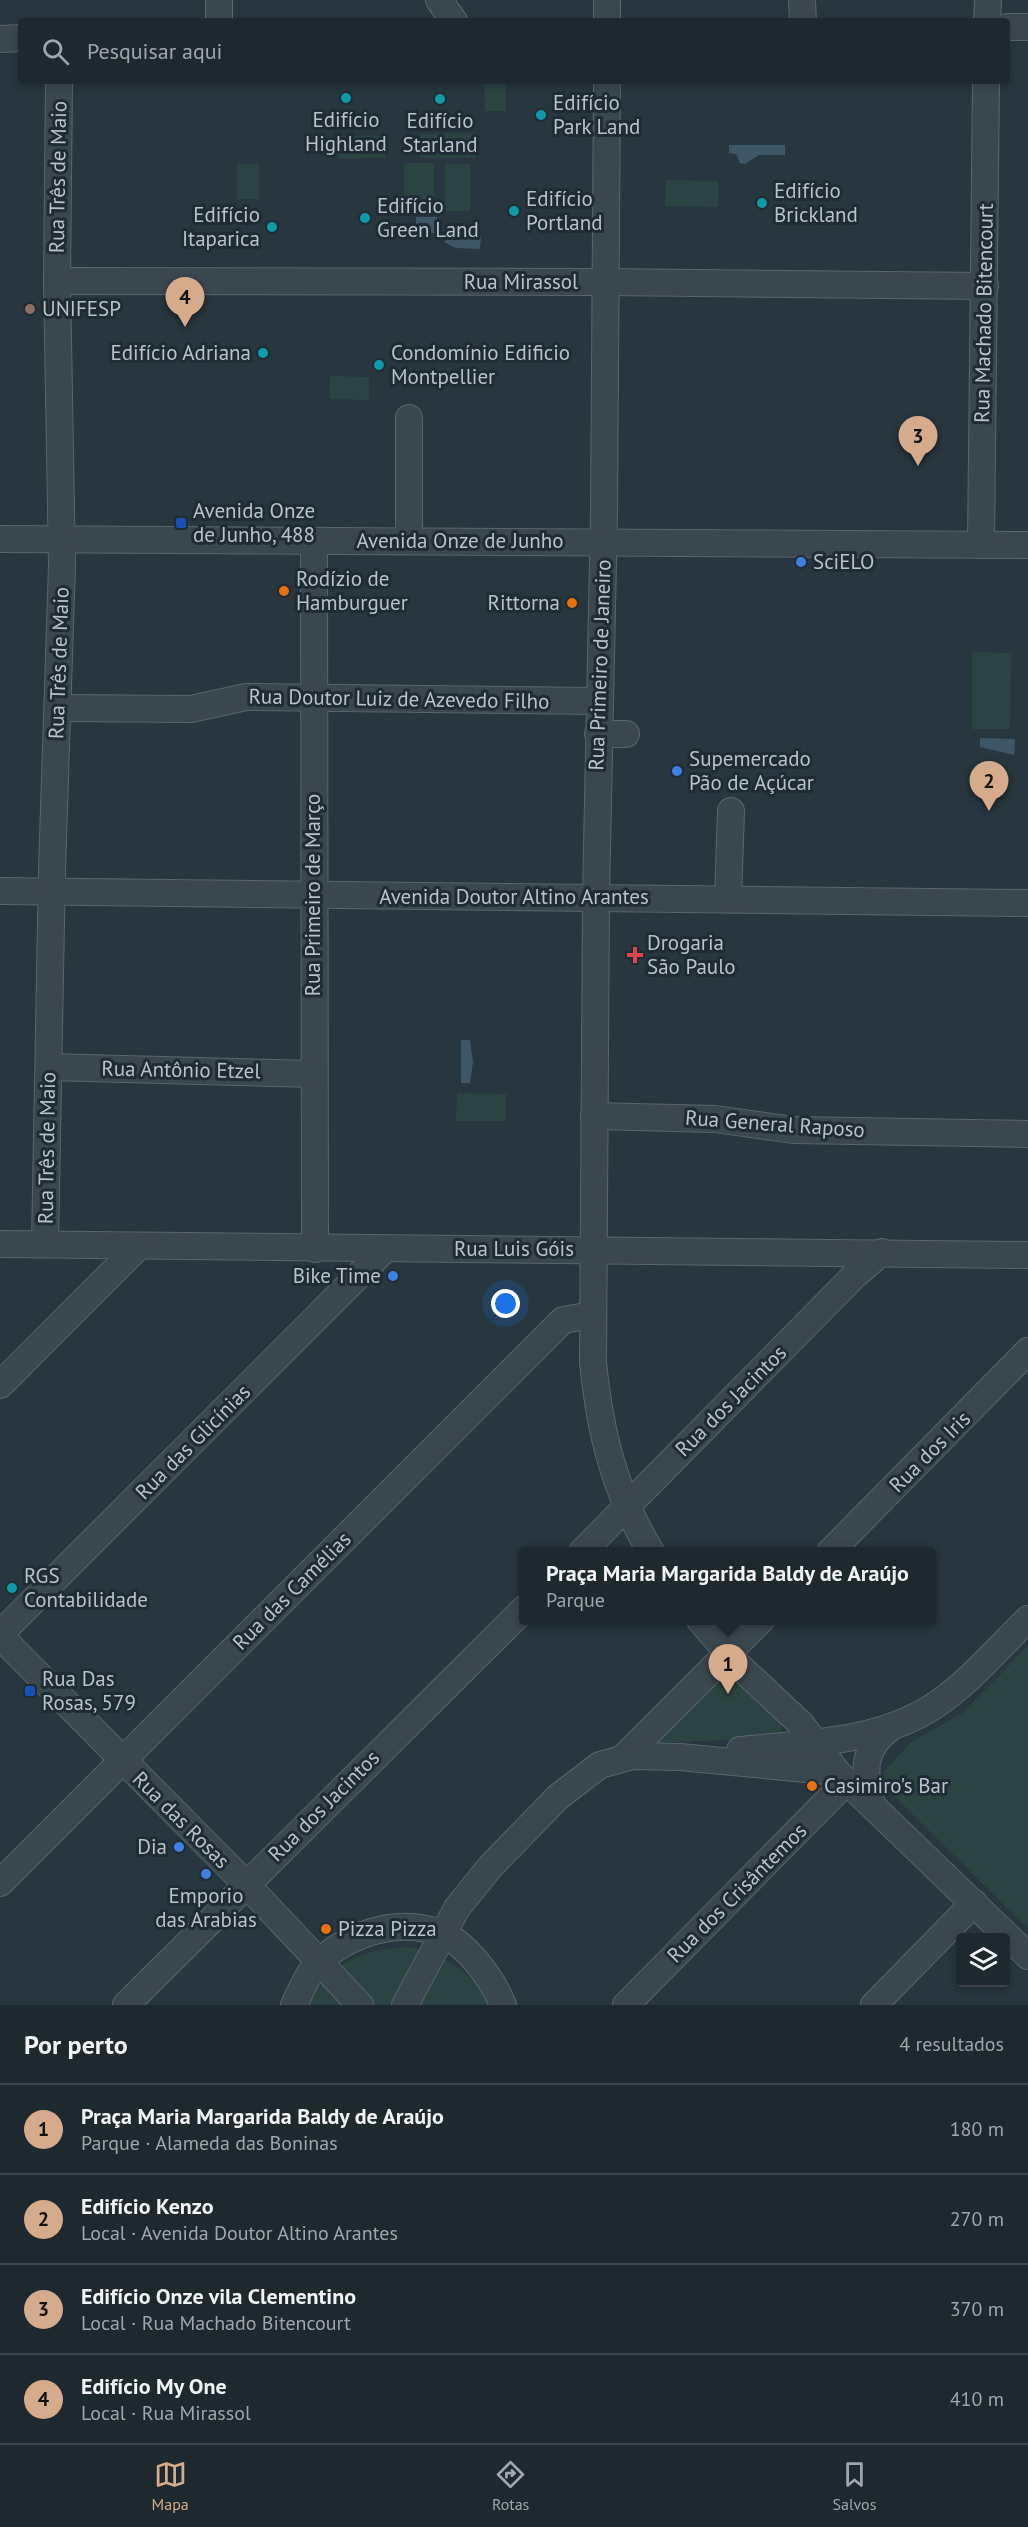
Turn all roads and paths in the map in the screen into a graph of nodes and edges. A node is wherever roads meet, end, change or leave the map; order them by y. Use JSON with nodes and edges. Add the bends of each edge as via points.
{"nodes":[{"id":1,"x":219,"y":0,"type":"edge"},
{"id":2,"x":438,"y":0,"type":"edge"},
{"id":3,"x":607,"y":0,"type":"edge"},
{"id":4,"x":802,"y":0,"type":"edge"},
{"id":5,"x":988,"y":0,"type":"edge"},
{"id":6,"x":219,"y":18,"type":"edge"},
{"id":7,"x":452,"y":18,"type":"edge"},
{"id":8,"x":607,"y":18,"type":"edge"},
{"id":9,"x":803,"y":18,"type":"edge"},
{"id":10,"x":987,"y":18,"type":"edge"},
{"id":11,"x":1010,"y":27,"type":"edge"},
{"id":12,"x":1028,"y":27,"type":"edge"},
{"id":13,"x":18,"y":38,"type":"edge"},
{"id":14,"x":0,"y":39,"type":"edge"},
{"id":15,"x":59,"y":84,"type":"edge"},
{"id":16,"x":607,"y":84,"type":"edge"},
{"id":17,"x":986,"y":84,"type":"edge"},
{"id":18,"x":57,"y":281,"type":"junction"},
{"id":19,"x":604,"y":282,"type":"junction"},
{"id":20,"x":985,"y":286,"type":"junction"},
{"id":21,"x":409,"y":418,"type":"dead end"},
{"id":22,"x":0,"y":539,"type":"edge"},
{"id":23,"x":63,"y":539,"type":"junction"},
{"id":24,"x":314,"y":541,"type":"junction"},
{"id":25,"x":409,"y":541,"type":"junction"},
{"id":26,"x":604,"y":542,"type":"junction"},
{"id":27,"x":981,"y":545,"type":"junction"},
{"id":28,"x":1028,"y":545,"type":"edge"},
{"id":29,"x":312,"y":696,"type":"junction"},
{"id":30,"x":598,"y":701,"type":"junction"},
{"id":31,"x":58,"y":708,"type":"junction"},
{"id":32,"x":598,"y":734,"type":"junction"},
{"id":33,"x":626,"y":734,"type":"dead end"},
{"id":34,"x":732,"y":811,"type":"dead end"},
{"id":35,"x":0,"y":891,"type":"edge"},
{"id":36,"x":51,"y":892,"type":"junction"},
{"id":37,"x":314,"y":895,"type":"junction"},
{"id":38,"x":596,"y":897,"type":"junction"},
{"id":39,"x":728,"y":899,"type":"junction"},
{"id":40,"x":1028,"y":903,"type":"edge"},
{"id":41,"x":49,"y":1067,"type":"junction"},
{"id":42,"x":313,"y":1074,"type":"junction"},
{"id":43,"x":594,"y":1116,"type":"junction"},
{"id":44,"x":1028,"y":1134,"type":"edge"},
{"id":45,"x":0,"y":1244,"type":"edge"},
{"id":46,"x":45,"y":1244,"type":"junction"},
{"id":47,"x":138,"y":1247,"type":"junction"},
{"id":48,"x":315,"y":1249,"type":"junction"},
{"id":49,"x":385,"y":1249,"type":"junction"},
{"id":50,"x":592,"y":1250,"type":"junction"},
{"id":51,"x":882,"y":1252,"type":"junction"},
{"id":52,"x":1028,"y":1255,"type":"edge"},
{"id":53,"x":592,"y":1315,"type":"junction"},
{"id":54,"x":1028,"y":1351,"type":"edge"},
{"id":55,"x":0,"y":1384,"type":"edge"},
{"id":56,"x":627,"y":1506,"type":"junction"},
{"id":57,"x":586,"y":1547,"type":"edge"},
{"id":58,"x":649,"y":1547,"type":"edge"},
{"id":59,"x":834,"y":1547,"type":"edge"},
{"id":60,"x":519,"y":1614,"type":"edge"},
{"id":61,"x":1028,"y":1619,"type":"edge"},
{"id":62,"x":704,"y":1625,"type":"edge"},
{"id":63,"x":756,"y":1625,"type":"edge"},
{"id":64,"x":0,"y":1635,"type":"edge"},
{"id":65,"x":728,"y":1653,"type":"junction"},
{"id":66,"x":890,"y":1728,"type":"junction"},
{"id":67,"x":816,"y":1742,"type":"junction"},
{"id":68,"x":680,"y":1757,"type":"junction"},
{"id":69,"x":622,"y":1758,"type":"junction"},
{"id":70,"x":122,"y":1761,"type":"junction"},
{"id":71,"x":842,"y":1777,"type":"junction"},
{"id":72,"x":872,"y":1804,"type":"junction"},
{"id":73,"x":0,"y":1883,"type":"edge"},
{"id":74,"x":245,"y":1883,"type":"junction"},
{"id":75,"x":975,"y":1903,"type":"junction"},
{"id":76,"x":441,"y":1934,"type":"junction"},
{"id":77,"x":1028,"y":1956,"type":"edge"},
{"id":78,"x":318,"y":1963,"type":"junction"},
{"id":79,"x":126,"y":2005,"type":"edge"},
{"id":80,"x":294,"y":2005,"type":"edge"},
{"id":81,"x":360,"y":2005,"type":"edge"},
{"id":82,"x":405,"y":2005,"type":"edge"},
{"id":83,"x":503,"y":2005,"type":"edge"},
{"id":84,"x":626,"y":2005,"type":"edge"},
{"id":85,"x":874,"y":2005,"type":"edge"}],
"edges":[{"from":1,"to":6,"type":"street"},
{"from":2,"to":7,"type":"street"},
{"from":3,"to":8,"type":"street"},
{"from":4,"to":9,"type":"street"},
{"from":5,"to":10,"type":"street"},
{"from":11,"to":12,"type":"street"},
{"from":13,"to":14,"type":"street"},
{"from":15,"to":18,"type":"street","name":"Rua Três de Maio"},
{"from":16,"to":19,"type":"street","name":"Rua Primeiro de Janeiro"},
{"from":17,"to":20,"type":"street","name":"Rua Machado Bitencourt"},
{"from":18,"to":19,"type":"street","name":"Rua Mirassol"},
{"from":18,"to":23,"type":"street","name":"Rua Três de Maio"},
{"from":19,"to":20,"type":"street","name":"Rua Mirassol"},
{"from":19,"to":26,"type":"street","name":"Rua Primeiro de Janeiro"},
{"from":20,"to":27,"type":"street","name":"Rua Machado Bitencourt"},
{"from":21,"to":25,"type":"street"},
{"from":22,"to":23,"type":"street","name":"Avenida Onze de Junho"},
{"from":23,"to":24,"type":"street","name":"Avenida Onze de Junho"},
{"from":23,"to":31,"type":"street","name":"Rua Três de Maio"},
{"from":24,"to":25,"type":"street","name":"Avenida Onze de Junho"},
{"from":24,"to":29,"type":"street","name":"Rua Primeiro de Março"},
{"from":25,"to":26,"type":"street","name":"Avenida Onze de Junho"},
{"from":26,"to":27,"type":"street","name":"Avenida Onze de Junho"},
{"from":26,"to":30,"type":"street","name":"Rua Primeiro de Janeiro"},
{"from":27,"to":28,"type":"street","name":"Avenida Onze de Junho"},
{"from":29,"to":30,"type":"street","name":"Rua Doutor Luiz de Azevedo Filho"},
{"from":29,"to":31,"type":"street","name":"Rua Doutor Luiz de Azevedo Filho","via":[[246,697],[190,709]]},
{"from":29,"to":37,"type":"street","name":"Rua Primeiro de Março"},
{"from":30,"to":32,"type":"street","name":"Rua Primeiro de Janeiro"},
{"from":31,"to":36,"type":"street","name":"Rua Três de Maio"},
{"from":32,"to":33,"type":"street"},
{"from":32,"to":38,"type":"street","name":"Rua Primeiro de Janeiro"},
{"from":34,"to":39,"type":"street"},
{"from":35,"to":36,"type":"street","name":"Avenida Doutor Altino Arantes"},
{"from":36,"to":37,"type":"street","name":"Avenida Doutor Altino Arantes"},
{"from":36,"to":41,"type":"street","name":"Rua Três de Maio"},
{"from":37,"to":38,"type":"street","name":"Avenida Doutor Altino Arantes"},
{"from":37,"to":42,"type":"street","name":"Rua Primeiro de Março"},
{"from":38,"to":39,"type":"street","name":"Avenida Doutor Altino Arantes"},
{"from":38,"to":43,"type":"street","name":"Rua Primeiro de Janeiro"},
{"from":39,"to":40,"type":"street","name":"Avenida Doutor Altino Arantes"},
{"from":41,"to":42,"type":"street","name":"Rua Antônio Etzel"},
{"from":41,"to":46,"type":"street","name":"Rua Três de Maio"},
{"from":42,"to":48,"type":"street","name":"Rua Primeiro de Março"},
{"from":43,"to":44,"type":"street","name":"Rua General Raposo","via":[[715,1119],[794,1130]]},
{"from":43,"to":50,"type":"street","name":"Rua Primeiro de Janeiro"},
{"from":45,"to":46,"type":"street","name":"Rua Luis Góis"},
{"from":46,"to":47,"type":"street","name":"Rua Luis Góis"},
{"from":47,"to":48,"type":"street","name":"Rua Luis Góis"},
{"from":47,"to":55,"type":"street"},
{"from":48,"to":49,"type":"street","name":"Rua Luis Góis"},
{"from":49,"to":50,"type":"street","name":"Rua Luis Góis"},
{"from":49,"to":64,"type":"street","name":"Rua das Glicínias"},
{"from":50,"to":51,"type":"street","name":"Rua Luis Góis"},
{"from":50,"to":53,"type":"street","name":"Rua Primeiro de Janeiro"},
{"from":51,"to":52,"type":"street","name":"Rua Luis Góis"},
{"from":51,"to":56,"type":"street","name":"Rua dos Jacintos"},
{"from":53,"to":56,"type":"street","name":"Rua Primeiro de Janeiro","via":[[593,1362],[603,1437]]},
{"from":53,"to":70,"type":"street","name":"Rua das Camélias","via":[[563,1320]]},
{"from":54,"to":59,"type":"street","name":"Rua dos Iris"},
{"from":56,"to":57,"type":"street","name":"Rua dos Jacintos"},
{"from":56,"to":58,"type":"street","name":"Rua Primeiro de Janeiro"},
{"from":60,"to":74,"type":"street","name":"Rua dos Jacintos"},
{"from":61,"to":66,"type":"street","via":[[951,1693],[914,1718]]},
{"from":62,"to":65,"type":"street"},
{"from":63,"to":65,"type":"street"},
{"from":64,"to":70,"type":"street","name":"Rua das Rosas"},
{"from":65,"to":67,"type":"street"},
{"from":65,"to":69,"type":"street"},
{"from":66,"to":67,"type":"street"},
{"from":66,"to":72,"type":"street","via":[[869,1749],[866,1780]]},
{"from":67,"to":68,"type":"street"},
{"from":67,"to":71,"type":"street"},
{"from":68,"to":69,"type":"street"},
{"from":68,"to":71,"type":"street"},
{"from":69,"to":76,"type":"street","via":[[600,1765],[558,1797],[489,1867]]},
{"from":70,"to":73,"type":"street","name":"Rua das Camélias"},
{"from":70,"to":74,"type":"street","name":"Rua das Rosas"},
{"from":71,"to":72,"type":"street"},
{"from":71,"to":84,"type":"street","name":"Rua dos Crisântemos"},
{"from":72,"to":75,"type":"street"},
{"from":74,"to":78,"type":"street","name":"Rua das Rosas"},
{"from":74,"to":79,"type":"street","name":"Rua dos Jacintos"},
{"from":75,"to":77,"type":"street"},
{"from":75,"to":85,"type":"street"},
{"from":76,"to":78,"type":"street","via":[[405,1927],[370,1931]]},
{"from":76,"to":82,"type":"street"},
{"from":76,"to":83,"type":"street","via":[[475,1959],[497,1989]]},
{"from":78,"to":80,"type":"street"},
{"from":78,"to":81,"type":"street","name":"Rua das Rosas"}]}
